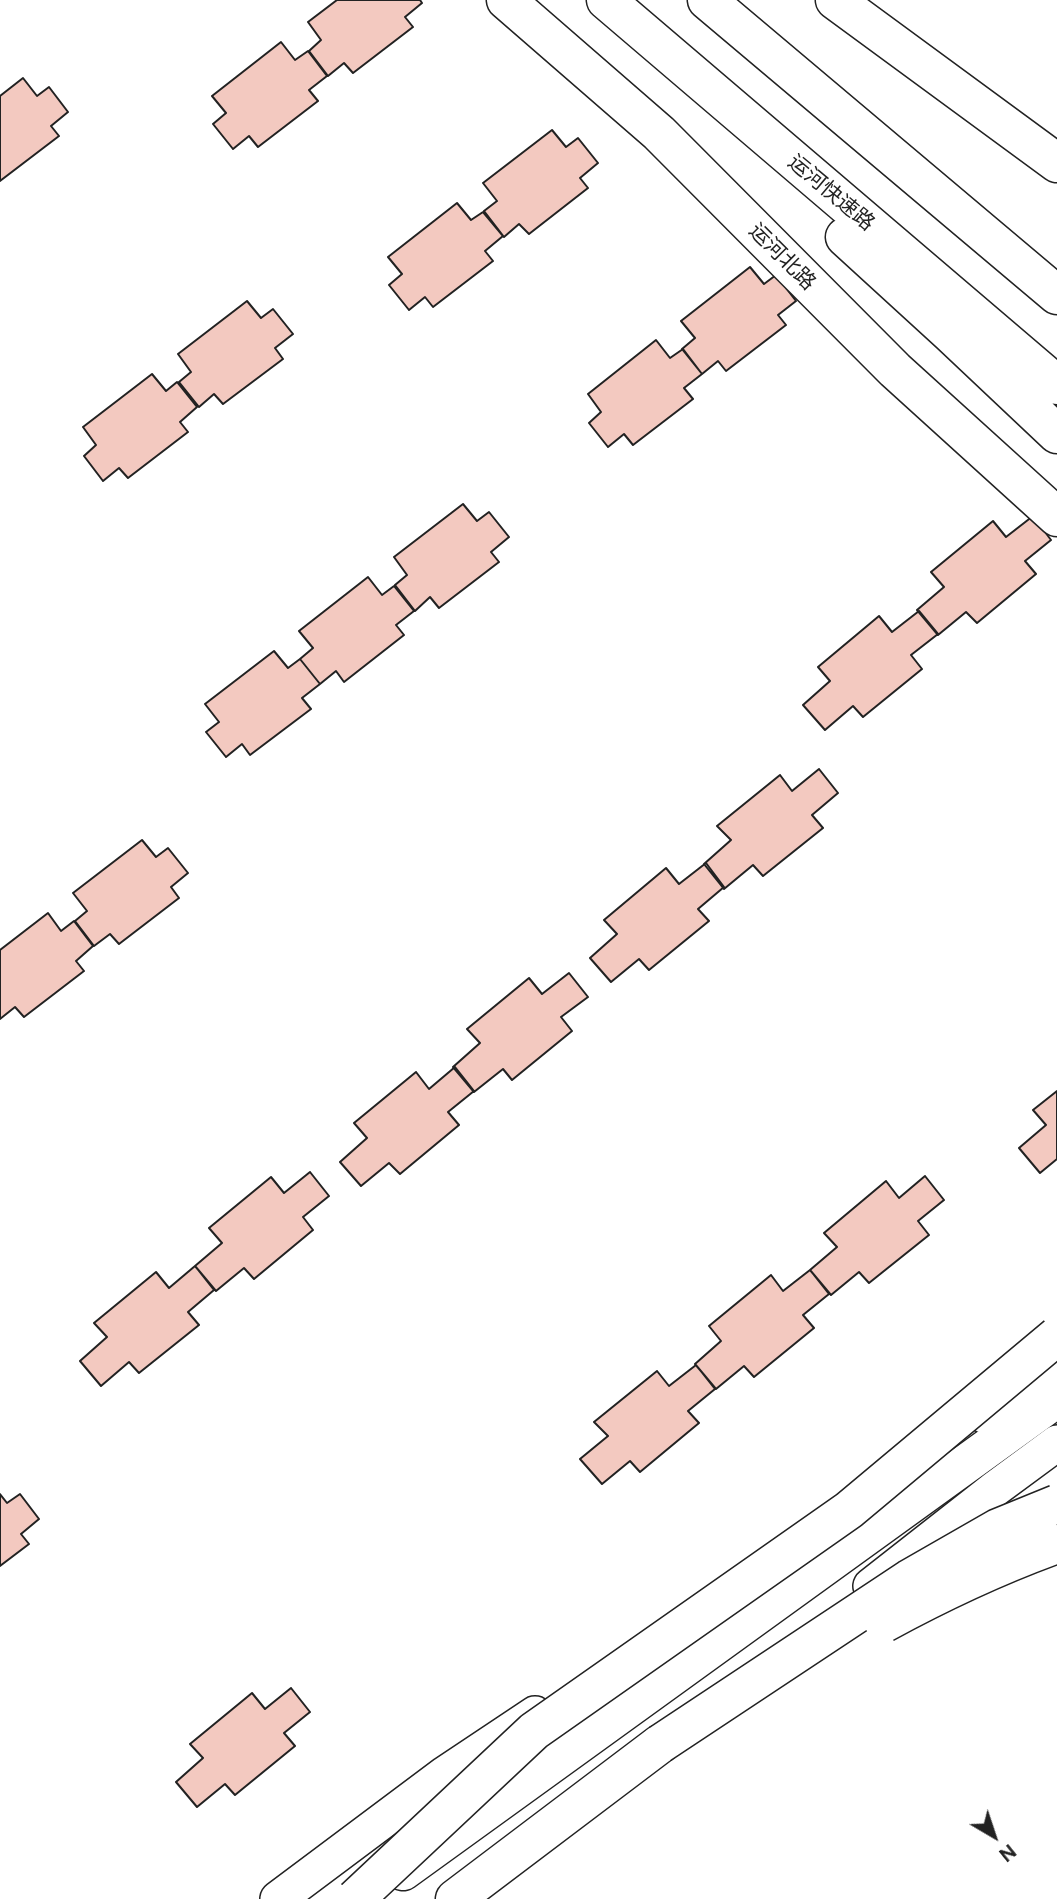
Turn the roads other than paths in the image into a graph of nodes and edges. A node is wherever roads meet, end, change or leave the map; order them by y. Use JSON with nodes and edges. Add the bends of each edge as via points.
{"nodes":[{"id":1,"x":506,"y":0,"type":"edge"},
{"id":2,"x":606,"y":0,"type":"edge"},
{"id":3,"x":835,"y":0,"type":"edge"},
{"id":4,"x":715,"y":7,"type":"edge"},
{"id":5,"x":682,"y":66,"type":"junction"},
{"id":6,"x":1057,"y":163,"type":"edge"},
{"id":7,"x":1057,"y":261,"type":"edge"},
{"id":8,"x":1057,"y":295,"type":"edge"},
{"id":9,"x":1057,"y":386,"type":"edge"},
{"id":10,"x":1057,"y":435,"type":"edge"},
{"id":11,"x":1057,"y":517,"type":"edge"},
{"id":12,"x":1057,"y":1336,"type":"edge"},
{"id":13,"x":1057,"y":1367,"type":"edge"},
{"id":14,"x":1057,"y":1398,"type":"edge"},
{"id":15,"x":1057,"y":1443,"type":"edge"},
{"id":16,"x":1057,"y":1504,"type":"edge"},
{"id":17,"x":1057,"y":1544,"type":"edge"},
{"id":18,"x":660,"y":1744,"type":"junction"},
{"id":19,"x":278,"y":1899,"type":"edge"},
{"id":20,"x":355,"y":1899,"type":"edge"},
{"id":21,"x":364,"y":1899,"type":"edge"},
{"id":22,"x":455,"y":1899,"type":"edge"},
{"id":23,"x":471,"y":1899,"type":"edge"}],
"edges":[{"from":1,"to":11,"type":"main road","name":"运河北路","via":[[659,133],[895,370]]},
{"from":2,"to":5,"type":"main road","name":"运河快速路"},
{"from":3,"to":6,"type":"main road"},
{"from":4,"to":7,"type":"main road"},
{"from":4,"to":8,"type":"main road"},
{"from":5,"to":9,"type":"main road","name":"运河快速路"},
{"from":5,"to":10,"type":"main road","via":[[813,208]]},
{"from":12,"to":20,"type":"main road","bridge":true,"via":[[849,1510],[534,1731]]},
{"from":13,"to":19,"type":"street","via":[[445,1774]]},
{"from":14,"to":21,"type":"main road"},
{"from":15,"to":23,"type":"street"},
{"from":16,"to":18,"type":"main road","bridge":true,"via":[[998,1528],[909,1579]]},
{"from":17,"to":18,"type":"main road","bridge":true,"via":[[1005,1562],[923,1601]]},
{"from":18,"to":22,"type":"main road"}]}
